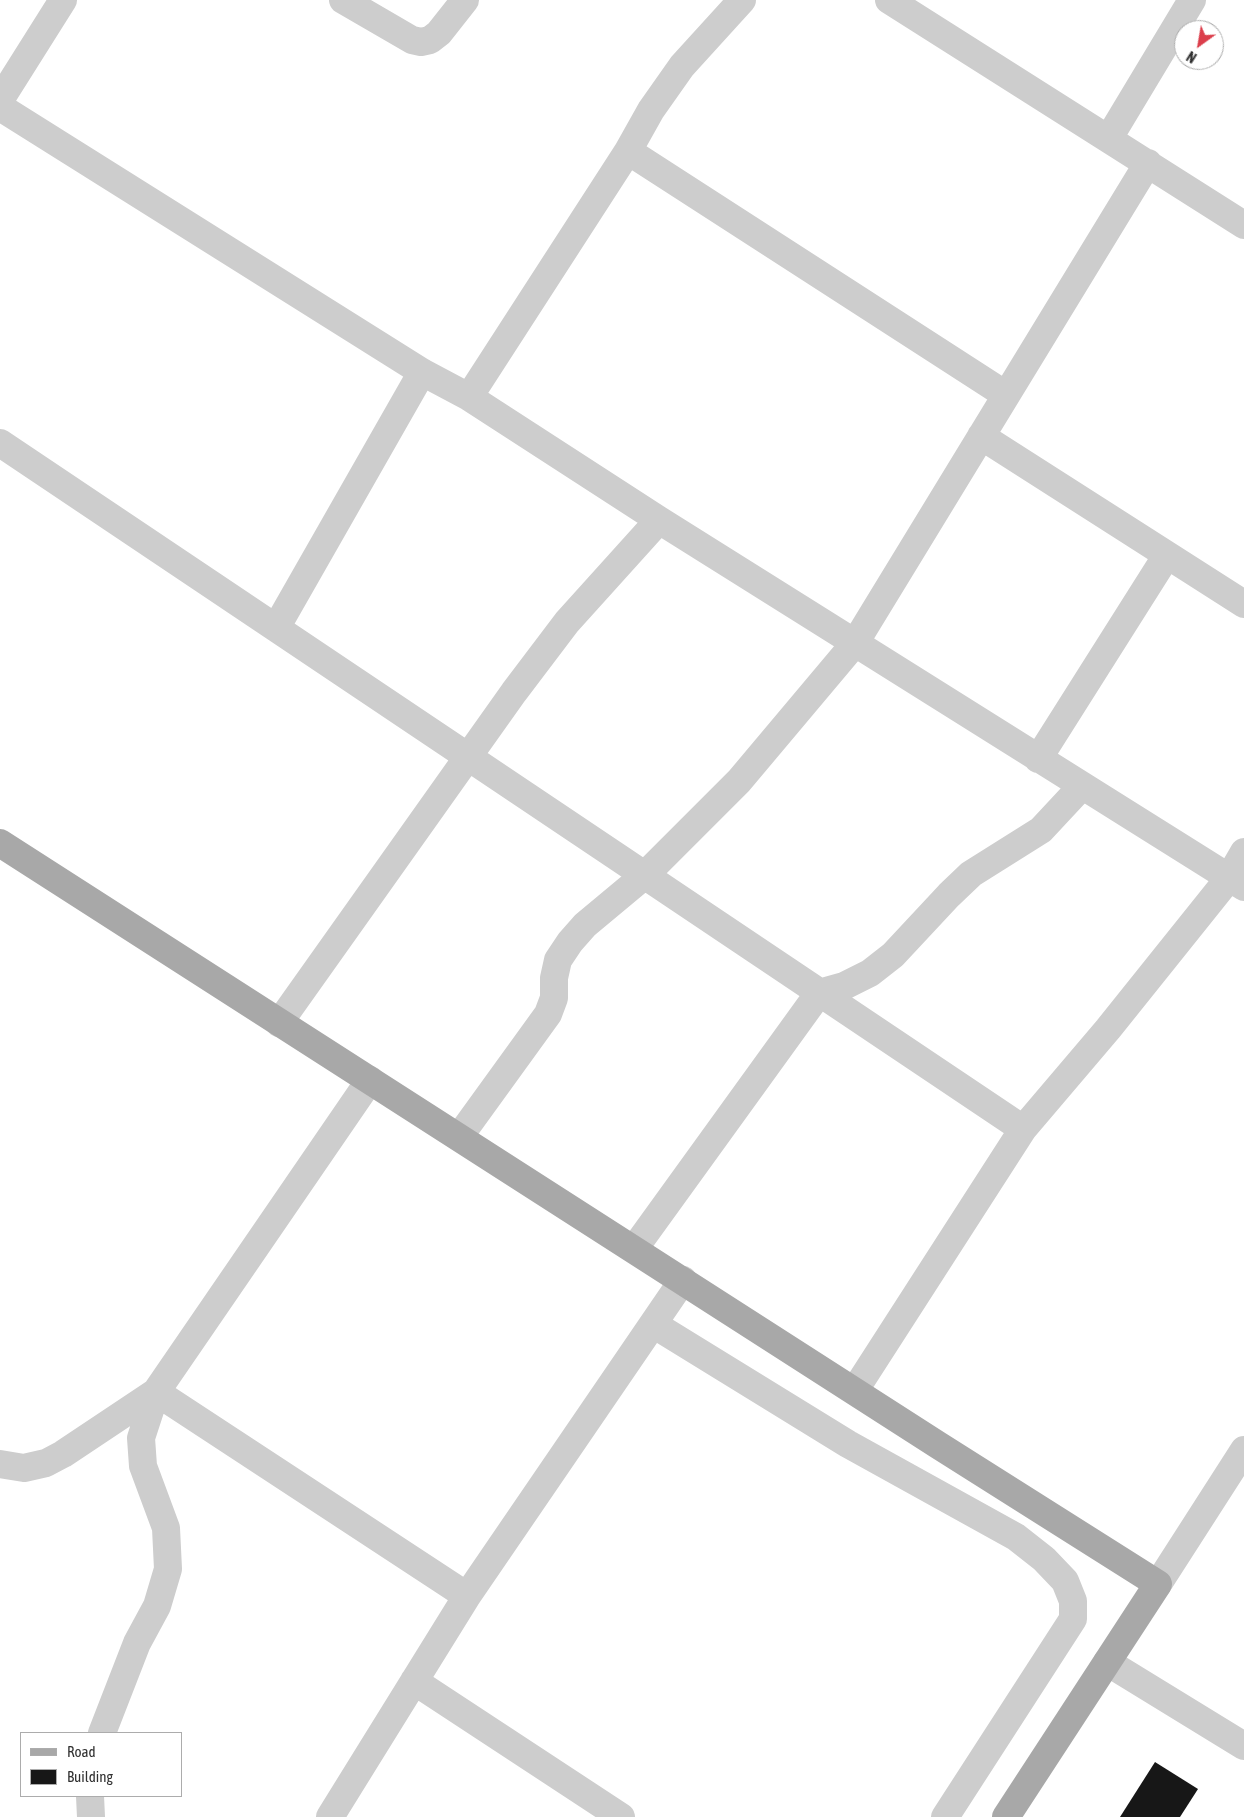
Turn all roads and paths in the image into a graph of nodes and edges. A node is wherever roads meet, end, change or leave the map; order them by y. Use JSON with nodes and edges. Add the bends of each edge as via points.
{"nodes":[{"id":1,"x":63,"y":0,"type":"edge"},
{"id":2,"x":343,"y":0,"type":"edge"},
{"id":3,"x":465,"y":0,"type":"edge"},
{"id":4,"x":742,"y":0,"type":"edge"},
{"id":5,"x":889,"y":0,"type":"edge"},
{"id":6,"x":1192,"y":0,"type":"edge"},
{"id":7,"x":0,"y":100,"type":"edge"},
{"id":8,"x":0,"y":106,"type":"edge"},
{"id":9,"x":1109,"y":138,"type":"junction"},
{"id":10,"x":628,"y":151,"type":"junction"},
{"id":11,"x":1148,"y":163,"type":"junction"},
{"id":12,"x":1244,"y":225,"type":"edge"},
{"id":13,"x":422,"y":372,"type":"junction"},
{"id":14,"x":1006,"y":395,"type":"junction"},
{"id":15,"x":469,"y":397,"type":"junction"},
{"id":16,"x":981,"y":436,"type":"junction"},
{"id":17,"x":0,"y":443,"type":"edge"},
{"id":18,"x":659,"y":520,"type":"junction"},
{"id":19,"x":1167,"y":555,"type":"junction"},
{"id":20,"x":1244,"y":604,"type":"edge"},
{"id":21,"x":276,"y":628,"type":"junction"},
{"id":22,"x":855,"y":643,"type":"junction"},
{"id":23,"x":467,"y":757,"type":"junction"},
{"id":24,"x":1038,"y":759,"type":"junction"},
{"id":25,"x":1082,"y":786,"type":"junction"},
{"id":26,"x":0,"y":843,"type":"edge"},
{"id":27,"x":1244,"y":852,"type":"edge"},
{"id":28,"x":645,"y":875,"type":"junction"},
{"id":29,"x":1236,"y":883,"type":"edge"},
{"id":30,"x":819,"y":993,"type":"junction"},
{"id":31,"x":279,"y":1023,"type":"junction"},
{"id":32,"x":370,"y":1080,"type":"junction"},
{"id":33,"x":1022,"y":1129,"type":"junction"},
{"id":34,"x":459,"y":1137,"type":"junction"},
{"id":35,"x":634,"y":1249,"type":"junction"},
{"id":36,"x":683,"y":1280,"type":"junction"},
{"id":37,"x":653,"y":1324,"type":"junction"},
{"id":38,"x":855,"y":1390,"type":"junction"},
{"id":39,"x":156,"y":1392,"type":"junction"},
{"id":40,"x":1244,"y":1450,"type":"edge"},
{"id":41,"x":0,"y":1464,"type":"edge"},
{"id":42,"x":1158,"y":1584,"type":"junction"},
{"id":43,"x":468,"y":1596,"type":"junction"},
{"id":44,"x":1107,"y":1662,"type":"junction"},
{"id":45,"x":414,"y":1681,"type":"junction"},
{"id":46,"x":102,"y":1732,"type":"edge"},
{"id":47,"x":1244,"y":1746,"type":"edge"},
{"id":48,"x":90,"y":1797,"type":"edge"},
{"id":49,"x":91,"y":1817,"type":"edge"},
{"id":50,"x":330,"y":1817,"type":"edge"},
{"id":51,"x":621,"y":1817,"type":"edge"},
{"id":52,"x":945,"y":1817,"type":"edge"},
{"id":53,"x":1006,"y":1817,"type":"edge"}],
"edges":[{"from":1,"to":7,"type":"street"},
{"from":2,"to":3,"type":"street","via":[[412,40],[421,42],[439,33]]},
{"from":4,"to":10,"type":"street","via":[[682,66],[651,110]]},
{"from":5,"to":9,"type":"street"},
{"from":6,"to":9,"type":"street"},
{"from":8,"to":13,"type":"street"},
{"from":9,"to":11,"type":"street"},
{"from":10,"to":14,"type":"street"},
{"from":10,"to":15,"type":"street"},
{"from":11,"to":12,"type":"street"},
{"from":11,"to":14,"type":"street"},
{"from":13,"to":15,"type":"street"},
{"from":13,"to":21,"type":"street"},
{"from":14,"to":16,"type":"street"},
{"from":15,"to":18,"type":"street"},
{"from":16,"to":19,"type":"street"},
{"from":16,"to":22,"type":"street"},
{"from":17,"to":21,"type":"street"},
{"from":18,"to":22,"type":"street"},
{"from":18,"to":23,"type":"street","via":[[568,622]]},
{"from":19,"to":20,"type":"street"},
{"from":19,"to":24,"type":"street"},
{"from":21,"to":23,"type":"street"},
{"from":22,"to":24,"type":"street"},
{"from":22,"to":28,"type":"street","via":[[739,781]]},
{"from":23,"to":28,"type":"street"},
{"from":23,"to":31,"type":"street"},
{"from":24,"to":25,"type":"street"},
{"from":25,"to":29,"type":"street"},
{"from":25,"to":30,"type":"street","via":[[1041,830],[972,874],[886,961],[844,986]]},
{"from":26,"to":31,"type":"main road"},
{"from":27,"to":29,"type":"street"},
{"from":28,"to":30,"type":"street"},
{"from":28,"to":34,"type":"street","via":[[585,924],[570,942],[558,960],[554,998],[548,1014]]},
{"from":29,"to":33,"type":"street"},
{"from":30,"to":33,"type":"street"},
{"from":30,"to":35,"type":"street"},
{"from":31,"to":32,"type":"main road"},
{"from":32,"to":34,"type":"main road"},
{"from":32,"to":39,"type":"street"},
{"from":33,"to":38,"type":"street"},
{"from":34,"to":35,"type":"main road"},
{"from":35,"to":36,"type":"main road"},
{"from":36,"to":37,"type":"street"},
{"from":36,"to":38,"type":"main road"},
{"from":37,"to":43,"type":"street"},
{"from":37,"to":52,"type":"street","via":[[848,1444],[1016,1537],[1065,1581],[1073,1601],[1073,1619]]},
{"from":38,"to":42,"type":"main road"},
{"from":39,"to":41,"type":"street","via":[[46,1463],[24,1468]]},
{"from":39,"to":43,"type":"street"},
{"from":39,"to":46,"type":"street","via":[[141,1438],[143,1466],[166,1528],[168,1569],[157,1606],[137,1643]]},
{"from":40,"to":42,"type":"street"},
{"from":42,"to":44,"type":"main road"},
{"from":43,"to":45,"type":"street"},
{"from":44,"to":47,"type":"street"},
{"from":44,"to":53,"type":"main road"},
{"from":45,"to":50,"type":"street"},
{"from":45,"to":51,"type":"street"},
{"from":48,"to":49,"type":"street"}]}
